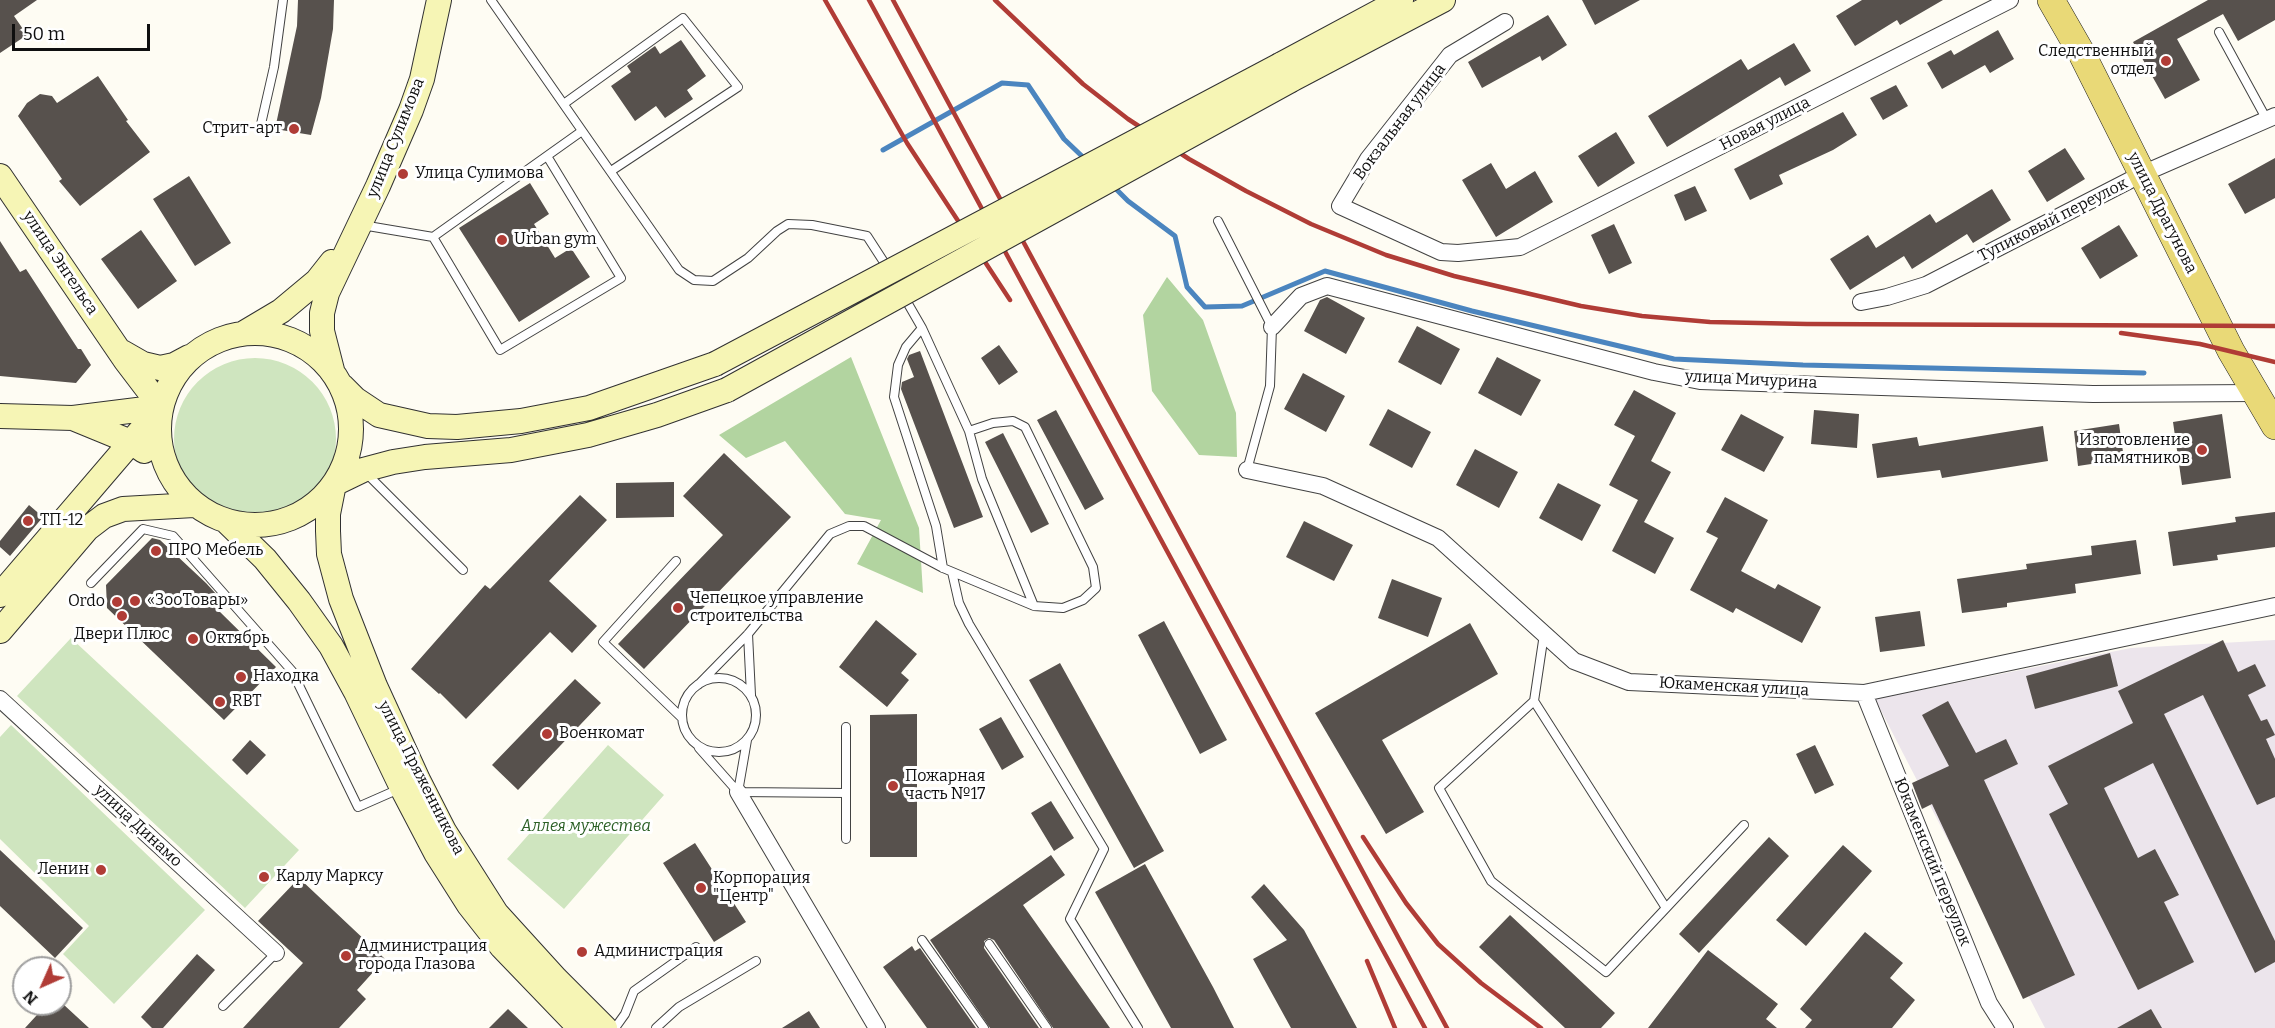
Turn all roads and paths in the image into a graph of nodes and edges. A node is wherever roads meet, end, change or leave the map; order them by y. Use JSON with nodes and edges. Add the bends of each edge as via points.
{"nodes":[{"id":1,"x":284,"y":0,"type":"edge"},
{"id":2,"x":439,"y":0,"type":"edge"},
{"id":3,"x":491,"y":0,"type":"edge"},
{"id":4,"x":1401,"y":0,"type":"edge"},
{"id":5,"x":1443,"y":0,"type":"edge"},
{"id":6,"x":2010,"y":0,"type":"edge"},
{"id":7,"x":2051,"y":0,"type":"edge"},
{"id":8,"x":1506,"y":22,"type":"dead end"},
{"id":9,"x":2219,"y":32,"type":"dead end"},
{"id":10,"x":1285,"y":72,"type":"junction"},
{"id":11,"x":565,"y":103,"type":"junction"},
{"id":12,"x":2271,"y":118,"type":"edge"},
{"id":13,"x":261,"y":124,"type":"dead end"},
{"id":14,"x":582,"y":131,"type":"junction"},
{"id":15,"x":547,"y":156,"type":"junction"},
{"id":16,"x":611,"y":171,"type":"junction"},
{"id":17,"x":2142,"y":174,"type":"junction"},
{"id":18,"x":0,"y":176,"type":"edge"},
{"id":19,"x":1218,"y":221,"type":"dead end"},
{"id":20,"x":356,"y":231,"type":"junction"},
{"id":21,"x":433,"y":237,"type":"junction"},
{"id":22,"x":1520,"y":247,"type":"joint"},
{"id":23,"x":1861,"y":302,"type":"dead end"},
{"id":24,"x":1272,"y":327,"type":"junction"},
{"id":25,"x":922,"y":328,"type":"junction"},
{"id":26,"x":244,"y":333,"type":"junction"},
{"id":27,"x":120,"y":351,"type":"junction"},
{"id":28,"x":191,"y":356,"type":"junction"},
{"id":29,"x":336,"y":378,"type":"junction"},
{"id":30,"x":2257,"y":393,"type":"junction"},
{"id":31,"x":160,"y":407,"type":"junction"},
{"id":32,"x":0,"y":416,"type":"edge"},
{"id":33,"x":73,"y":418,"type":"junction"},
{"id":34,"x":2275,"y":426,"type":"edge"},
{"id":35,"x":969,"y":431,"type":"junction"},
{"id":36,"x":131,"y":442,"type":"junction"},
{"id":37,"x":166,"y":467,"type":"junction"},
{"id":38,"x":363,"y":470,"type":"junction"},
{"id":39,"x":1247,"y":470,"type":"joint"},
{"id":40,"x":98,"y":481,"type":"junction"},
{"id":41,"x":334,"y":484,"type":"junction"},
{"id":42,"x":194,"y":505,"type":"junction"},
{"id":43,"x":226,"y":522,"type":"junction"},
{"id":44,"x":676,"y":561,"type":"dead end"},
{"id":45,"x":943,"y":568,"type":"junction"},
{"id":46,"x":463,"y":570,"type":"dead end"},
{"id":47,"x":952,"y":572,"type":"junction"},
{"id":48,"x":91,"y":583,"type":"dead end"},
{"id":49,"x":0,"y":595,"type":"edge"},
{"id":50,"x":1034,"y":606,"type":"junction"},
{"id":51,"x":2275,"y":606,"type":"edge"},
{"id":52,"x":0,"y":631,"type":"edge"},
{"id":53,"x":1544,"y":633,"type":"junction"},
{"id":54,"x":748,"y":634,"type":"junction"},
{"id":55,"x":698,"y":685,"type":"junction"},
{"id":56,"x":1864,"y":693,"type":"junction"},
{"id":57,"x":751,"y":696,"type":"junction"},
{"id":58,"x":0,"y":699,"type":"edge"},
{"id":59,"x":1534,"y":701,"type":"junction"},
{"id":60,"x":682,"y":718,"type":"junction"},
{"id":61,"x":846,"y":727,"type":"dead end"},
{"id":62,"x":747,"y":740,"type":"junction"},
{"id":63,"x":693,"y":741,"type":"junction"},
{"id":64,"x":410,"y":784,"type":"junction"},
{"id":65,"x":738,"y":792,"type":"junction"},
{"id":66,"x":846,"y":793,"type":"junction"},
{"id":67,"x":1744,"y":825,"type":"dead end"},
{"id":68,"x":846,"y":839,"type":"dead end"},
{"id":69,"x":1666,"y":908,"type":"junction"},
{"id":70,"x":922,"y":940,"type":"dead end"},
{"id":71,"x":989,"y":944,"type":"dead end"},
{"id":72,"x":696,"y":947,"type":"dead end"},
{"id":73,"x":276,"y":952,"type":"joint"},
{"id":74,"x":756,"y":961,"type":"dead end"},
{"id":75,"x":223,"y":1006,"type":"dead end"},
{"id":76,"x":580,"y":1028,"type":"edge"},
{"id":77,"x":605,"y":1028,"type":"edge"},
{"id":78,"x":615,"y":1028,"type":"edge"},
{"id":79,"x":656,"y":1028,"type":"edge"},
{"id":80,"x":877,"y":1028,"type":"edge"},
{"id":81,"x":984,"y":1028,"type":"edge"},
{"id":82,"x":1047,"y":1028,"type":"edge"},
{"id":83,"x":1138,"y":1028,"type":"edge"},
{"id":84,"x":2005,"y":1028,"type":"edge"}],
"edges":[{"from":1,"to":13,"type":"lane"},
{"from":2,"to":20,"type":"main road","name":"улица Сулимова","via":[[422,79],[411,110]]},
{"from":3,"to":11,"type":"lane"},
{"from":4,"to":10,"type":"main road"},
{"from":5,"to":10,"type":"main road"},
{"from":6,"to":22,"type":"street","name":"Новая улица"},
{"from":7,"to":17,"type":"main road","name":"улица Драгунова"},
{"from":8,"to":22,"type":"street","name":"Вокзальная улица","via":[[1450,55],[1368,159],[1340,206],[1441,252]]},
{"from":9,"to":12,"type":"lane"},
{"from":10,"to":29,"type":"main road","bridge":true,"via":[[714,364],[589,408],[521,421],[428,426],[379,415],[355,399]]},
{"from":10,"to":38,"type":"main road","bridge":true,"via":[[727,390],[657,416],[588,435],[511,450],[425,457]]},
{"from":11,"to":14,"type":"lane"},
{"from":11,"to":16,"type":"lane","via":[[683,18],[738,87]]},
{"from":12,"to":17,"type":"street","name":"Тупиковый переулок"},
{"from":14,"to":15,"type":"lane"},
{"from":14,"to":16,"type":"lane"},
{"from":15,"to":21,"type":"lane"},
{"from":15,"to":21,"type":"lane","via":[[621,278],[500,350]]},
{"from":16,"to":25,"type":"lane","via":[[679,270],[694,280],[713,281],[788,224],[867,236]]},
{"from":17,"to":23,"type":"street","name":"Тупиковый переулок","via":[[1926,285]]},
{"from":17,"to":30,"type":"main road","name":"улица Драгунова","via":[[2231,351]]},
{"from":18,"to":27,"type":"main road","name":"улица Энгельса"},
{"from":19,"to":24,"type":"lane"},
{"from":20,"to":21,"type":"lane"},
{"from":20,"to":26,"type":"main road","name":"улица Сулимова","via":[[317,281],[281,311]]},
{"from":20,"to":29,"type":"main road","name":"улица Сулимова","via":[[327,293],[322,313],[322,331]]},
{"from":24,"to":30,"type":"street","name":"улица Мичурина","via":[[1301,296],[1327,286],[1653,372],[1701,381],[2093,394]]},
{"from":24,"to":39,"type":"lane","via":[[1270,386]]},
{"from":25,"to":35,"type":"lane"},
{"from":25,"to":45,"type":"lane","via":[[906,346],[898,365],[894,397],[936,526]]},
{"from":26,"to":28,"type":"main road","via":[[207,345]]},
{"from":26,"to":29,"type":"main road","via":[[293,340],[317,356]]},
{"from":27,"to":28,"type":"main road","via":[[160,368]]},
{"from":27,"to":31,"type":"main road","name":"улица Энгельса"},
{"from":28,"to":31,"type":"main road","via":[[171,381]]},
{"from":29,"to":41,"type":"main road","via":[[349,406],[351,426],[349,449]]},
{"from":30,"to":34,"type":"main road","name":"улица Драгунова"},
{"from":31,"to":33,"type":"main road"},
{"from":31,"to":36,"type":"main road"},
{"from":31,"to":37,"type":"main road","via":[[158,435]]},
{"from":32,"to":33,"type":"main road"},
{"from":33,"to":36,"type":"main road"},
{"from":33,"to":40,"type":"main road","via":[[99,442],[102,459]]},
{"from":35,"to":50,"type":"lane","via":[[982,479]]},
{"from":35,"to":50,"type":"lane","via":[[1013,421],[1025,427],[1093,567],[1096,588],[1083,600],[1062,608]]},
{"from":36,"to":37,"type":"main road"},
{"from":36,"to":40,"type":"main road"},
{"from":37,"to":42,"type":"main road"},
{"from":38,"to":41,"type":"main road"},
{"from":38,"to":46,"type":"lane"},
{"from":39,"to":53,"type":"street","name":"Юкаменская улица","via":[[1323,486],[1438,538]]},
{"from":40,"to":49,"type":"main road"},
{"from":41,"to":43,"type":"main road","via":[[308,510],[280,522],[254,526]]},
{"from":41,"to":64,"type":"main road","name":"улица Пряженникова","via":[[328,514],[329,554],[341,599]]},
{"from":42,"to":43,"type":"main road"},
{"from":42,"to":52,"type":"main road","via":[[123,509],[104,516],[87,529]]},
{"from":43,"to":64,"type":"main road","name":"улица Пряженникова","via":[[265,559],[331,646]]},
{"from":44,"to":60,"type":"lane","via":[[603,642]]},
{"from":45,"to":47,"type":"lane"},
{"from":45,"to":54,"type":"lane","via":[[864,526],[849,526],[830,534]]},
{"from":47,"to":50,"type":"lane"},
{"from":47,"to":83,"type":"lane","via":[[969,624],[1104,849],[1070,918]]},
{"from":48,"to":64,"type":"lane","via":[[143,529],[173,536],[292,671],[358,807]]},
{"from":51,"to":56,"type":"street","name":"Юкаменская улица"},
{"from":53,"to":56,"type":"street","name":"Юкаменская улица","via":[[1574,661],[1629,682]]},
{"from":53,"to":59,"type":"lane"},
{"from":54,"to":55,"type":"lane"},
{"from":54,"to":57,"type":"lane"},
{"from":55,"to":57,"type":"lane","via":[[709,679],[733,680]]},
{"from":55,"to":60,"type":"lane","via":[[683,705]]},
{"from":56,"to":84,"type":"street","name":"Юкаменский переулок","via":[[1989,1002]]},
{"from":57,"to":62,"type":"lane","via":[[756,718]]},
{"from":58,"to":73,"type":"street","name":"улица Динамо"},
{"from":59,"to":69,"type":"lane"},
{"from":59,"to":69,"type":"lane","via":[[1439,788],[1491,881],[1606,972]]},
{"from":60,"to":63,"type":"lane"},
{"from":61,"to":66,"type":"lane"},
{"from":62,"to":63,"type":"lane","via":[[738,747],[715,752]]},
{"from":62,"to":65,"type":"lane"},
{"from":63,"to":65,"type":"lane"},
{"from":64,"to":76,"type":"main road","name":"улица Пряженникова","via":[[436,853],[469,905],[502,947]]},
{"from":64,"to":77,"type":"main road","name":"улица Пряженникова","via":[[496,913]]},
{"from":65,"to":66,"type":"lane"},
{"from":65,"to":80,"type":"street"},
{"from":66,"to":68,"type":"lane"},
{"from":67,"to":69,"type":"lane"},
{"from":70,"to":81,"type":"lane"},
{"from":71,"to":82,"type":"lane"},
{"from":72,"to":78,"type":"lane","via":[[634,991]]},
{"from":73,"to":75,"type":"lane"},
{"from":74,"to":79,"type":"lane","via":[[679,1007]]}]}
